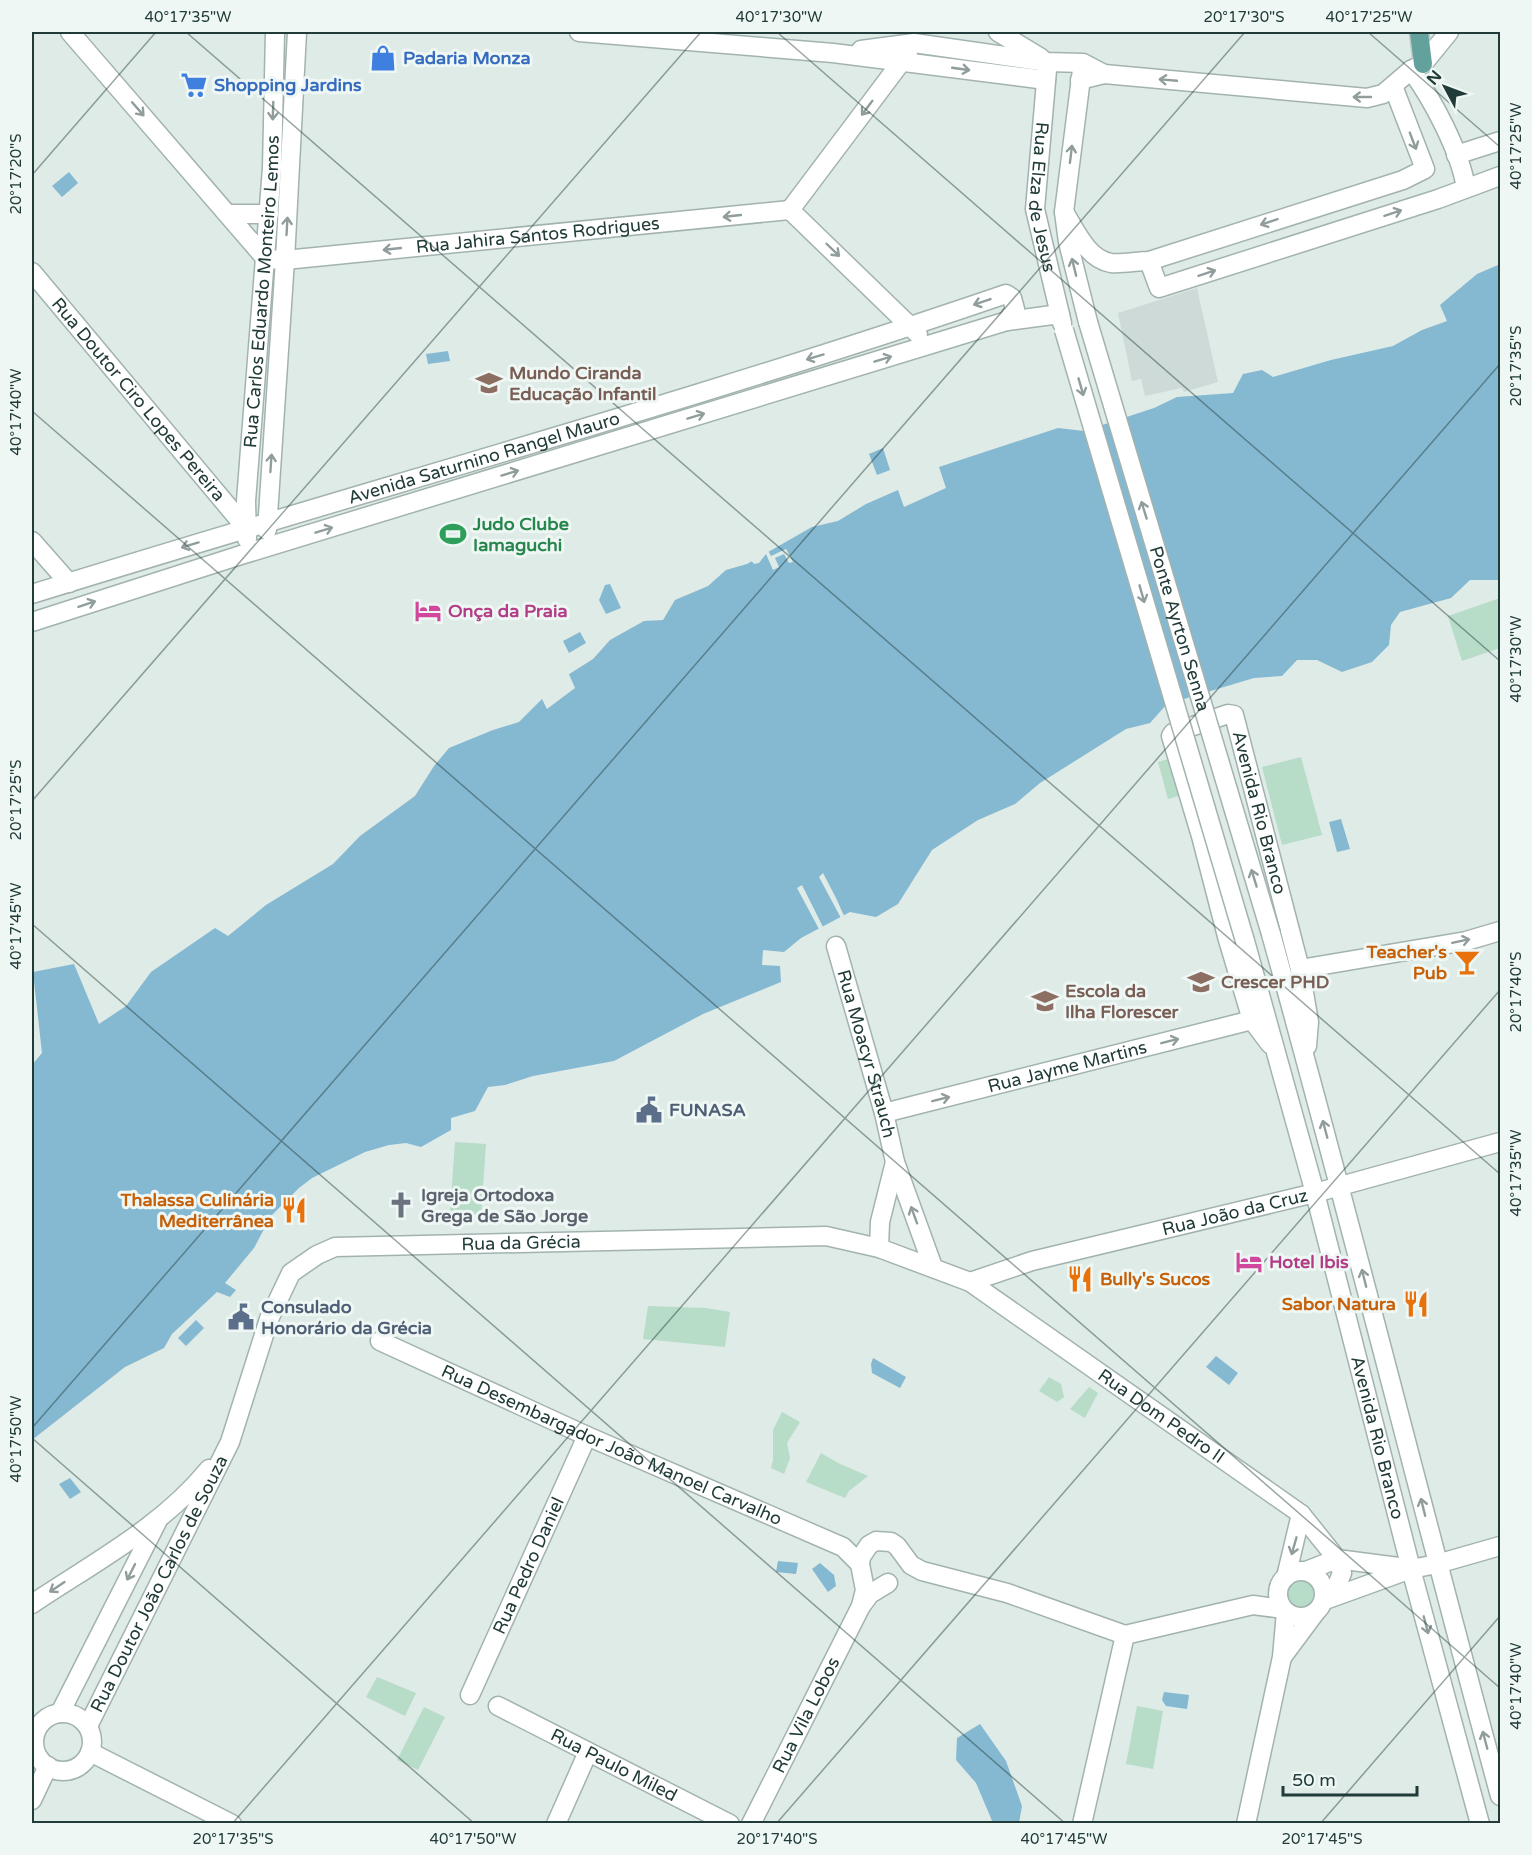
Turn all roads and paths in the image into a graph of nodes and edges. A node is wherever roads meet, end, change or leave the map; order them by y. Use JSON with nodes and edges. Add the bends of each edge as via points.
{"nodes":[{"id":1,"x":70,"y":32,"type":"edge"},
{"id":2,"x":275,"y":32,"type":"edge"},
{"id":3,"x":297,"y":32,"type":"edge"},
{"id":4,"x":579,"y":32,"type":"edge"},
{"id":5,"x":998,"y":32,"type":"edge"},
{"id":6,"x":1419,"y":32,"type":"edge"},
{"id":7,"x":1449,"y":32,"type":"edge"},
{"id":8,"x":917,"y":37,"type":"edge"},
{"id":9,"x":833,"y":53,"type":"junction"},
{"id":10,"x":903,"y":61,"type":"junction"},
{"id":11,"x":1417,"y":67,"type":"junction"},
{"id":12,"x":1047,"y":71,"type":"junction"},
{"id":13,"x":1081,"y":71,"type":"junction"},
{"id":14,"x":1394,"y":86,"type":"junction"},
{"id":15,"x":1500,"y":141,"type":"edge"},
{"id":16,"x":1456,"y":155,"type":"junction"},
{"id":17,"x":1425,"y":169,"type":"junction"},
{"id":18,"x":1500,"y":176,"type":"edge"},
{"id":19,"x":1466,"y":188,"type":"junction"},
{"id":20,"x":1438,"y":199,"type":"junction"},
{"id":21,"x":790,"y":210,"type":"junction"},
{"id":22,"x":1064,"y":212,"type":"junction"},
{"id":23,"x":228,"y":214,"type":"junction"},
{"id":24,"x":269,"y":214,"type":"junction"},
{"id":25,"x":266,"y":259,"type":"junction"},
{"id":26,"x":285,"y":260,"type":"junction"},
{"id":27,"x":1149,"y":261,"type":"junction"},
{"id":28,"x":32,"y":272,"type":"edge"},
{"id":29,"x":1007,"y":321,"type":"junction"},
{"id":30,"x":1062,"y":322,"type":"junction"},
{"id":31,"x":1088,"y":322,"type":"joint"},
{"id":32,"x":911,"y":327,"type":"junction"},
{"id":33,"x":929,"y":345,"type":"junction"},
{"id":34,"x":602,"y":423,"type":"junction"},
{"id":35,"x":608,"y":443,"type":"junction"},
{"id":36,"x":247,"y":479,"type":"junction"},
{"id":37,"x":217,"y":493,"type":"junction"},
{"id":38,"x":266,"y":521,"type":"junction"},
{"id":39,"x":246,"y":528,"type":"junction"},
{"id":40,"x":32,"y":541,"type":"edge"},
{"id":41,"x":268,"y":547,"type":"junction"},
{"id":42,"x":249,"y":552,"type":"junction"},
{"id":43,"x":69,"y":583,"type":"junction"},
{"id":44,"x":32,"y":594,"type":"edge"},
{"id":45,"x":32,"y":622,"type":"edge"},
{"id":46,"x":1500,"y":931,"type":"edge"},
{"id":47,"x":1271,"y":934,"type":"joint"},
{"id":48,"x":1245,"y":941,"type":"joint"},
{"id":49,"x":836,"y":946,"type":"dead end"},
{"id":50,"x":1300,"y":969,"type":"junction"},
{"id":51,"x":1252,"y":1020,"type":"junction"},
{"id":52,"x":1276,"y":1053,"type":"junction"},
{"id":53,"x":1306,"y":1058,"type":"junction"},
{"id":54,"x":884,"y":1113,"type":"junction"},
{"id":55,"x":1500,"y":1142,"type":"edge"},
{"id":56,"x":895,"y":1162,"type":"junction"},
{"id":57,"x":1341,"y":1186,"type":"junction"},
{"id":58,"x":1315,"y":1193,"type":"junction"},
{"id":59,"x":879,"y":1248,"type":"junction"},
{"id":60,"x":937,"y":1268,"type":"junction"},
{"id":61,"x":989,"y":1275,"type":"junction"},
{"id":62,"x":970,"y":1282,"type":"junction"},
{"id":63,"x":1020,"y":1317,"type":"junction"},
{"id":64,"x":380,"y":1341,"type":"dead end"},
{"id":65,"x":587,"y":1436,"type":"junction"},
{"id":66,"x":230,"y":1442,"type":"junction"},
{"id":67,"x":1301,"y":1515,"type":"junction"},
{"id":68,"x":158,"y":1520,"type":"junction"},
{"id":69,"x":869,"y":1545,"type":"junction"},
{"id":70,"x":1500,"y":1546,"type":"edge"},
{"id":71,"x":843,"y":1547,"type":"junction"},
{"id":72,"x":901,"y":1552,"type":"junction"},
{"id":73,"x":1337,"y":1559,"type":"junction"},
{"id":74,"x":1437,"y":1564,"type":"junction"},
{"id":75,"x":861,"y":1568,"type":"junction"},
{"id":76,"x":1411,"y":1569,"type":"junction"},
{"id":77,"x":922,"y":1571,"type":"junction"},
{"id":78,"x":1306,"y":1571,"type":"junction"},
{"id":79,"x":1283,"y":1580,"type":"junction"},
{"id":80,"x":891,"y":1581,"type":"junction"},
{"id":81,"x":1324,"y":1603,"type":"junction"},
{"id":82,"x":32,"y":1604,"type":"edge"},
{"id":83,"x":1253,"y":1605,"type":"junction"},
{"id":84,"x":861,"y":1606,"type":"junction"},
{"id":85,"x":1285,"y":1610,"type":"junction"},
{"id":86,"x":1285,"y":1633,"type":"junction"},
{"id":87,"x":1125,"y":1635,"type":"junction"},
{"id":88,"x":1282,"y":1658,"type":"junction"},
{"id":89,"x":470,"y":1695,"type":"dead end"},
{"id":90,"x":498,"y":1706,"type":"dead end"},
{"id":91,"x":60,"y":1713,"type":"junction"},
{"id":92,"x":88,"y":1726,"type":"junction"},
{"id":93,"x":34,"y":1732,"type":"edge"},
{"id":94,"x":90,"y":1752,"type":"junction"},
{"id":95,"x":588,"y":1752,"type":"junction"},
{"id":96,"x":48,"y":1766,"type":"junction"},
{"id":97,"x":1500,"y":1796,"type":"edge"},
{"id":98,"x":32,"y":1800,"type":"edge"},
{"id":99,"x":232,"y":1824,"type":"edge"},
{"id":100,"x":556,"y":1824,"type":"edge"},
{"id":101,"x":730,"y":1824,"type":"edge"},
{"id":102,"x":751,"y":1824,"type":"edge"},
{"id":103,"x":1083,"y":1824,"type":"edge"},
{"id":104,"x":1246,"y":1824,"type":"edge"},
{"id":105,"x":1480,"y":1824,"type":"edge"}],
"edges":[{"from":1,"to":23,"type":"street","one_way":true},
{"from":2,"to":24,"type":"street","name":"Rua Carlos Eduardo Monteiro Lemos","one_way":true},
{"from":26,"to":3,"type":"street","name":"Rua Carlos Eduardo Monteiro Lemos","one_way":true},
{"from":4,"to":9,"type":"street"},
{"from":5,"to":12,"type":"street"},
{"from":6,"to":11,"type":"main road"},
{"from":7,"to":11,"type":"street"},
{"from":8,"to":9,"type":"street"},
{"from":8,"to":10,"type":"street"},
{"from":8,"to":12,"type":"street"},
{"from":9,"to":10,"type":"street"},
{"from":10,"to":12,"type":"street","one_way":true},
{"from":10,"to":21,"type":"street","one_way":true},
{"from":11,"to":14,"type":"street"},
{"from":11,"to":16,"type":"street"},
{"from":12,"to":13,"type":"street"},
{"from":12,"to":30,"type":"street","name":"Rua Elza de Jesus","via":[[1035,209]]},
{"from":14,"to":13,"type":"street","one_way":true,"via":[[1383,94],[1366,98]]},
{"from":22,"to":13,"type":"street","name":"Rua Elza de Jesus","one_way":true},
{"from":14,"to":17,"type":"street","one_way":true},
{"from":15,"to":16,"type":"street"},
{"from":16,"to":19,"type":"street"},
{"from":17,"to":20,"type":"street"},
{"from":17,"to":27,"type":"street","one_way":true,"via":[[1403,180]]},
{"from":18,"to":19,"type":"street"},
{"from":19,"to":20,"type":"street"},
{"from":27,"to":20,"type":"street","one_way":true,"via":[[1159,288],[1177,289]]},
{"from":21,"to":26,"type":"street","name":"Rua Jahira Santos Rodrigues","one_way":true},
{"from":21,"to":32,"type":"street","one_way":true},
{"from":22,"to":27,"type":"street","via":[[1084,244],[1099,258],[1111,262]]},
{"from":31,"to":22,"type":"street","name":"Rua Elza de Jesus","one_way":true},
{"from":23,"to":24,"type":"street"},
{"from":23,"to":25,"type":"street"},
{"from":24,"to":25,"type":"street","name":"Rua Carlos Eduardo Monteiro Lemos"},
{"from":25,"to":26,"type":"street","name":"Rua Jahira Santos Rodrigues"},
{"from":25,"to":36,"type":"street","name":"Rua Carlos Eduardo Monteiro Lemos"},
{"from":38,"to":26,"type":"street","name":"Rua Carlos Eduardo Monteiro Lemos","one_way":true},
{"from":28,"to":37,"type":"street","name":"Rua Doutor Ciro Lopes Pereira"},
{"from":29,"to":30,"type":"street","name":"Avenida Saturnino Rangel Mauro"},
{"from":29,"to":32,"type":"street","name":"Avenida Saturnino Rangel Mauro","one_way":true,"via":[[1015,309],[1012,298],[1006,294]]},
{"from":29,"to":33,"type":"street","name":"Avenida Saturnino Rangel Mauro"},
{"from":30,"to":48,"type":"street","name":"Ponte Ayrton Senna","one_way":true,"bridge":true},
{"from":47,"to":31,"type":"street","name":"Ponte Ayrton Senna","one_way":true,"bridge":true},
{"from":32,"to":33,"type":"street"},
{"from":32,"to":34,"type":"street","name":"Avenida Saturnino Rangel Mauro","one_way":true},
{"from":35,"to":33,"type":"street","name":"Avenida Saturnino Rangel Mauro","one_way":true},
{"from":34,"to":35,"type":"street"},
{"from":34,"to":38,"type":"street","name":"Avenida Saturnino Rangel Mauro"},
{"from":41,"to":35,"type":"street","name":"Avenida Saturnino Rangel Mauro","one_way":true},
{"from":36,"to":37,"type":"street","via":[[231,497]]},
{"from":36,"to":39,"type":"street","name":"Rua Carlos Eduardo Monteiro Lemos"},
{"from":37,"to":39,"type":"street","name":"Rua Doutor Ciro Lopes Pereira"},
{"from":38,"to":39,"type":"street","name":"Avenida Saturnino Rangel Mauro"},
{"from":38,"to":41,"type":"street","name":"Rua Carlos Eduardo Monteiro Lemos"},
{"from":39,"to":42,"type":"street","name":"Rua Carlos Eduardo Monteiro Lemos"},
{"from":39,"to":43,"type":"street","name":"Avenida Saturnino Rangel Mauro","one_way":true},
{"from":40,"to":43,"type":"street"},
{"from":41,"to":42,"type":"street","name":"Avenida Saturnino Rangel Mauro"},
{"from":45,"to":42,"type":"street","name":"Avenida Saturnino Rangel Mauro","one_way":true},
{"from":43,"to":44,"type":"street","name":"Avenida Saturnino Rangel Mauro"},
{"from":50,"to":46,"type":"street","one_way":true,"via":[[1466,941]]},
{"from":47,"to":53,"type":"street","name":"Avenida Rio Branco"},
{"from":48,"to":52,"type":"street","name":"Avenida Rio Branco"},
{"from":49,"to":54,"type":"street","name":"Rua Moacyr Strauch"},
{"from":50,"to":51,"type":"street","name":"Avenida Rio Branco","via":[[1234,715],[1173,733]]},
{"from":50,"to":53,"type":"street","name":"Avenida Rio Branco","via":[[1309,1022]]},
{"from":51,"to":52,"type":"street","name":"Avenida Rio Branco"},
{"from":54,"to":51,"type":"street","name":"Rua Jayme Martins","one_way":true},
{"from":52,"to":58,"type":"street","name":"Avenida Rio Branco"},
{"from":57,"to":53,"type":"street","name":"Avenida Rio Branco","one_way":true},
{"from":54,"to":56,"type":"street","name":"Rua Moacyr Strauch"},
{"from":55,"to":57,"type":"street","name":"Rua João da Cruz"},
{"from":56,"to":59,"type":"street","name":"Rua Moacyr Strauch","via":[[880,1222]]},
{"from":60,"to":56,"type":"street","name":"Rua Moacyr Strauch","one_way":true},
{"from":57,"to":58,"type":"street","name":"Rua João da Cruz"},
{"from":74,"to":57,"type":"street","name":"Avenida Rio Branco","one_way":true},
{"from":58,"to":61,"type":"street","name":"Rua João da Cruz","via":[[1032,1261]]},
{"from":58,"to":76,"type":"street","name":"Avenida Rio Branco"},
{"from":59,"to":60,"type":"street","name":"Rua da Grécia"},
{"from":59,"to":66,"type":"street","name":"Rua da Grécia","via":[[826,1236],[335,1247],[291,1273],[269,1319]]},
{"from":60,"to":61,"type":"street"},
{"from":60,"to":62,"type":"street","name":"Rua Dom Pedro II"},
{"from":61,"to":62,"type":"street","name":"Rua João da Cruz"},
{"from":61,"to":63,"type":"street","name":"Rua Dom Pedro II"},
{"from":62,"to":63,"type":"street","name":"Rua Dom Pedro II"},
{"from":63,"to":67,"type":"street","name":"Rua Dom Pedro II"},
{"from":64,"to":65,"type":"street","name":"Rua Desembargador João Manoel Carvalho"},
{"from":65,"to":71,"type":"street","name":"Rua Desembargador João Manoel Carvalho"},
{"from":65,"to":89,"type":"street","name":"Rua Pedro Daniel"},
{"from":66,"to":68,"type":"street","via":[[188,1493]]},
{"from":66,"to":92,"type":"street","name":"Rua Doutor João Carlos de Souza"},
{"from":67,"to":73,"type":"street","name":"Rua Dom Pedro II"},
{"from":67,"to":79,"type":"street","one_way":true},
{"from":68,"to":82,"type":"street","one_way":true},
{"from":68,"to":91,"type":"street","name":"Rua Doutor João Carlos de Souza","one_way":true},
{"from":69,"to":71,"type":"street","name":"Rua Desembargador João Manoel Carvalho"},
{"from":69,"to":72,"type":"street","via":[[876,1541],[891,1542]]},
{"from":69,"to":75,"type":"street","via":[[864,1550]]},
{"from":70,"to":74,"type":"street"},
{"from":71,"to":75,"type":"street","name":"Rua Desembargador João Manoel Carvalho"},
{"from":72,"to":77,"type":"street"},
{"from":72,"to":80,"type":"street","via":[[903,1567]]},
{"from":73,"to":76,"type":"street"},
{"from":73,"to":78,"type":"street"},
{"from":73,"to":81,"type":"street","via":[[1342,1573]]},
{"from":74,"to":76,"type":"street"},
{"from":97,"to":74,"type":"street","name":"Avenida Rio Branco","one_way":true},
{"from":75,"to":80,"type":"street","via":[[873,1582]]},
{"from":75,"to":84,"type":"street","name":"Rua Vila Lobos","via":[[865,1590]]},
{"from":76,"to":81,"type":"street"},
{"from":76,"to":105,"type":"street","name":"Avenida Rio Branco","one_way":true},
{"from":77,"to":80,"type":"street","via":[[910,1571]]},
{"from":77,"to":87,"type":"street","via":[[1007,1593]]},
{"from":78,"to":79,"type":"street","via":[[1292,1573]]},
{"from":78,"to":81,"type":"street","via":[[1321,1582]]},
{"from":79,"to":83,"type":"street"},
{"from":79,"to":85,"type":"street","via":[[1278,1597]]},
{"from":80,"to":84,"type":"street","name":"Rua Vila Lobos","via":[[870,1594]]},
{"from":81,"to":85,"type":"street","via":[[1300,1617]]},
{"from":81,"to":88,"type":"street"},
{"from":83,"to":85,"type":"street"},
{"from":83,"to":86,"type":"street","via":[[1274,1618]]},
{"from":83,"to":87,"type":"street"},
{"from":84,"to":102,"type":"street","name":"Rua Vila Lobos"},
{"from":85,"to":86,"type":"street"},
{"from":86,"to":88,"type":"street"},
{"from":87,"to":103,"type":"street"},
{"from":88,"to":104,"type":"street"},
{"from":90,"to":95,"type":"street","name":"Rua Paulo Miled"},
{"from":91,"to":92,"type":"street","via":[[79,1717]]},
{"from":91,"to":93,"type":"street","via":[[42,1722]]},
{"from":92,"to":94,"type":"street"},
{"from":93,"to":96,"type":"street","via":[[36,1752]]},
{"from":94,"to":96,"type":"street","via":[[73,1769]]},
{"from":94,"to":99,"type":"street"},
{"from":95,"to":100,"type":"street"},
{"from":95,"to":101,"type":"street","name":"Rua Paulo Miled"},
{"from":96,"to":98,"type":"street"}]}
